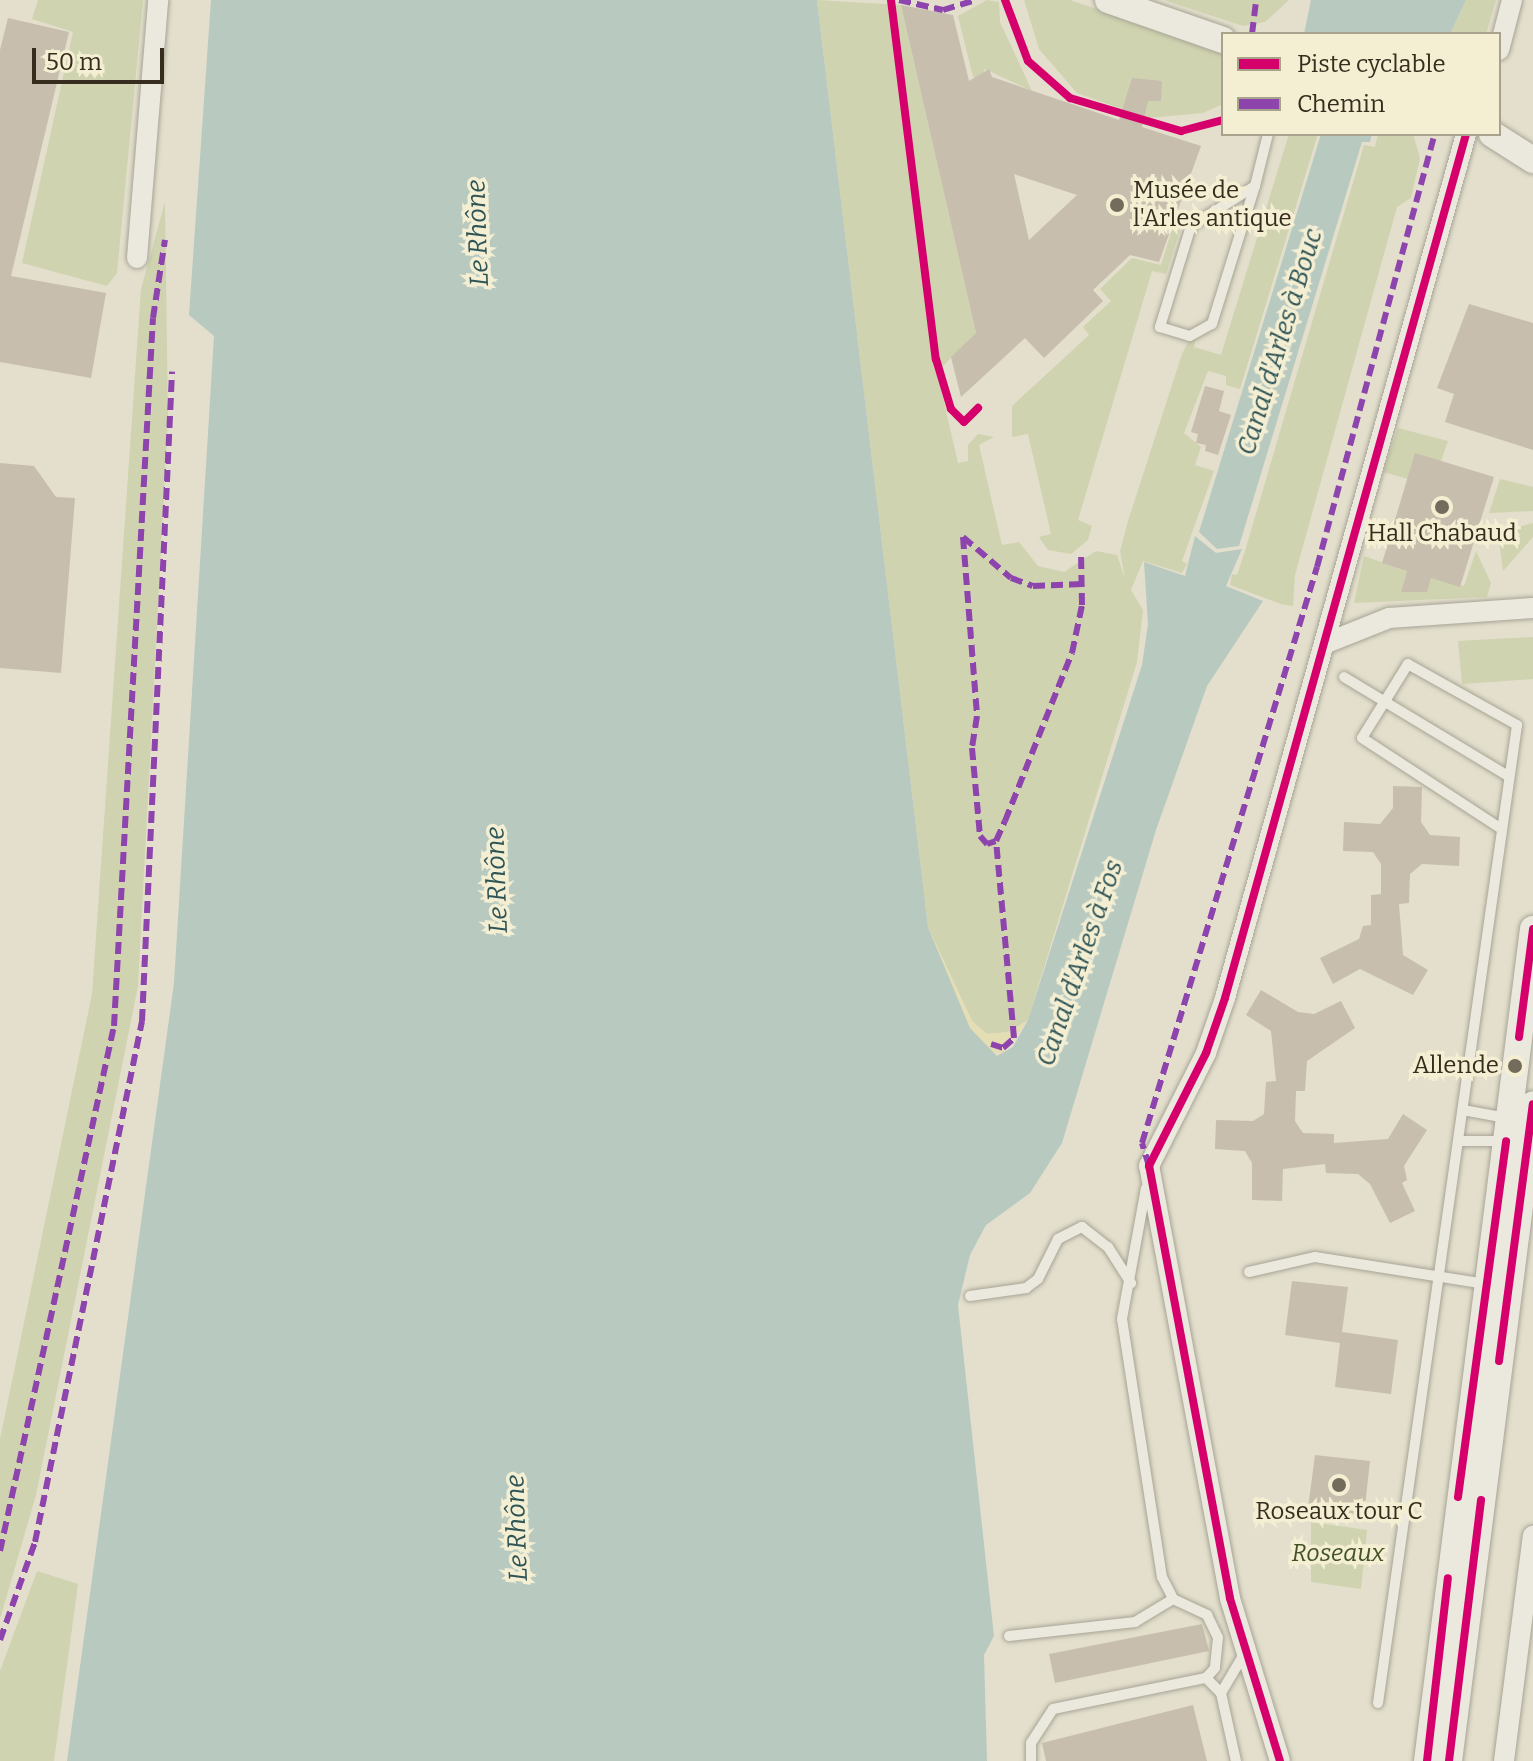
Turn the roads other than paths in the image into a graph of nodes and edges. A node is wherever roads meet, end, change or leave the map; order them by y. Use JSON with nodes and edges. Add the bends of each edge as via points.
{"nodes":[{"id":1,"x":158,"y":0,"type":"edge"},
{"id":2,"x":1108,"y":0,"type":"edge"},
{"id":3,"x":1512,"y":0,"type":"edge"},
{"id":4,"x":1221,"y":39,"type":"edge"},
{"id":5,"x":1501,"y":42,"type":"edge"},
{"id":6,"x":1268,"y":136,"type":"edge"},
{"id":7,"x":1465,"y":136,"type":"edge"},
{"id":8,"x":1495,"y":136,"type":"edge"},
{"id":9,"x":1533,"y":160,"type":"edge"},
{"id":10,"x":1255,"y":186,"type":"junction"},
{"id":11,"x":137,"y":258,"type":"dead end"},
{"id":12,"x":1533,"y":608,"type":"edge"},
{"id":13,"x":1329,"y":642,"type":"junction"},
{"id":14,"x":1344,"y":677,"type":"dead end"},
{"id":15,"x":1383,"y":704,"type":"junction"},
{"id":16,"x":1508,"y":776,"type":"junction"},
{"id":17,"x":1500,"y":828,"type":"junction"},
{"id":18,"x":1533,"y":929,"type":"edge"},
{"id":19,"x":1463,"y":1110,"type":"junction"},
{"id":20,"x":1525,"y":1128,"type":"edge"},
{"id":21,"x":1459,"y":1141,"type":"junction"},
{"id":22,"x":1149,"y":1166,"type":"junction"},
{"id":23,"x":1249,"y":1272,"type":"dead end"},
{"id":24,"x":1438,"y":1276,"type":"junction"},
{"id":25,"x":1131,"y":1283,"type":"junction"},
{"id":26,"x":1498,"y":1285,"type":"junction"},
{"id":27,"x":970,"y":1296,"type":"dead end"},
{"id":28,"x":1533,"y":1536,"type":"edge"},
{"id":29,"x":1173,"y":1599,"type":"junction"},
{"id":30,"x":1009,"y":1636,"type":"dead end"},
{"id":31,"x":1243,"y":1656,"type":"junction"},
{"id":32,"x":1206,"y":1678,"type":"junction"},
{"id":33,"x":1221,"y":1693,"type":"junction"},
{"id":34,"x":1378,"y":1703,"type":"dead end"},
{"id":35,"x":1031,"y":1761,"type":"edge"},
{"id":36,"x":1236,"y":1761,"type":"edge"},
{"id":37,"x":1280,"y":1761,"type":"edge"},
{"id":38,"x":1427,"y":1761,"type":"edge"},
{"id":39,"x":1449,"y":1761,"type":"edge"},
{"id":40,"x":1504,"y":1761,"type":"edge"}],
"edges":[{"from":1,"to":11,"type":"street"},
{"from":2,"to":4,"type":"street"},
{"from":3,"to":5,"type":"street"},
{"from":6,"to":10,"type":"lane"},
{"from":7,"to":13,"type":"street"},
{"from":8,"to":9,"type":"street"},
{"from":10,"to":10,"type":"lane","via":[[1191,226],[1160,327],[1190,336],[1212,324]]},
{"from":12,"to":13,"type":"street","via":[[1389,618]]},
{"from":13,"to":22,"type":"street","via":[[1206,1053]]},
{"from":14,"to":15,"type":"lane"},
{"from":15,"to":16,"type":"lane"},
{"from":15,"to":16,"type":"lane","via":[[1408,664],[1517,725]]},
{"from":15,"to":17,"type":"lane","via":[[1362,738]]},
{"from":16,"to":17,"type":"lane"},
{"from":17,"to":19,"type":"lane"},
{"from":18,"to":20,"type":"street"},
{"from":19,"to":20,"type":"lane"},
{"from":19,"to":21,"type":"lane"},
{"from":20,"to":21,"type":"lane"},
{"from":20,"to":26,"type":"street"},
{"from":21,"to":24,"type":"lane"},
{"from":22,"to":25,"type":"lane"},
{"from":22,"to":31,"type":"street"},
{"from":23,"to":24,"type":"lane","via":[[1315,1257]]},
{"from":24,"to":26,"type":"lane"},
{"from":24,"to":34,"type":"lane"},
{"from":25,"to":27,"type":"lane","via":[[1108,1247],[1082,1227],[1058,1239],[1038,1279],[1026,1288]]},
{"from":25,"to":29,"type":"lane","via":[[1122,1319],[1162,1577]]},
{"from":26,"to":38,"type":"street"},
{"from":26,"to":39,"type":"street"},
{"from":28,"to":40,"type":"street"},
{"from":29,"to":30,"type":"lane","via":[[1135,1622]]},
{"from":29,"to":32,"type":"lane","via":[[1207,1615],[1218,1638],[1215,1668]]},
{"from":31,"to":33,"type":"lane"},
{"from":31,"to":37,"type":"street"},
{"from":32,"to":33,"type":"lane"},
{"from":32,"to":35,"type":"lane","via":[[1053,1709],[1031,1743]]},
{"from":33,"to":36,"type":"lane"}]}
